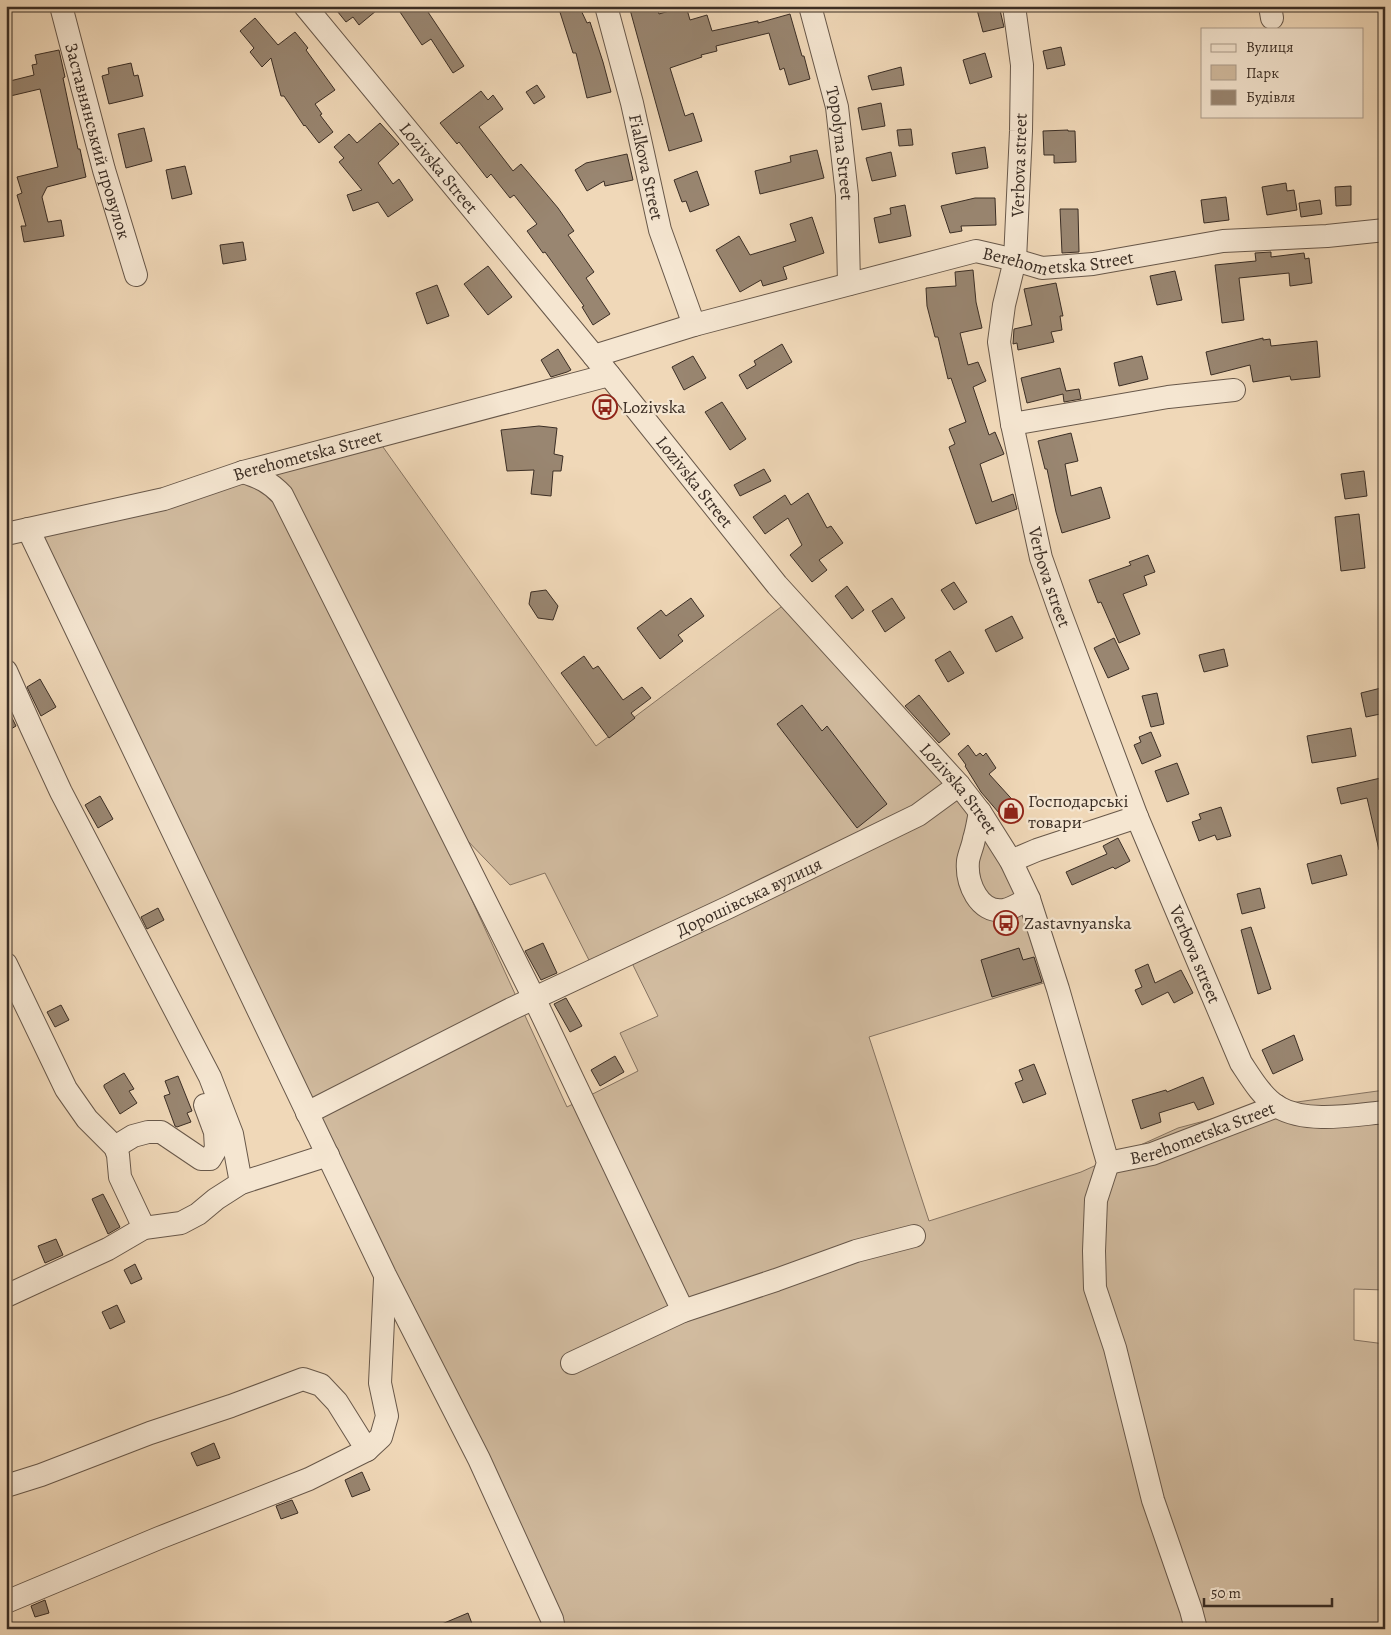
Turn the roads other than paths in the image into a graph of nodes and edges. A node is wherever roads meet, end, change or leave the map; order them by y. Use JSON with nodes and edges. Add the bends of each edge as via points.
{"nodes":[{"id":1,"x":61,"y":6,"type":"edge"},
{"id":2,"x":304,"y":6,"type":"edge"},
{"id":3,"x":606,"y":6,"type":"edge"},
{"id":4,"x":810,"y":6,"type":"edge"},
{"id":5,"x":1014,"y":6,"type":"edge"},
{"id":6,"x":1385,"y":230,"type":"edge"},
{"id":7,"x":1015,"y":260,"type":"junction"},
{"id":8,"x":136,"y":276,"type":"dead end"},
{"id":9,"x":849,"y":284,"type":"junction"},
{"id":10,"x":694,"y":325,"type":"junction"},
{"id":11,"x":594,"y":356,"type":"junction"},
{"id":12,"x":609,"y":375,"type":"junction"},
{"id":13,"x":1234,"y":390,"type":"dead end"},
{"id":14,"x":1012,"y":424,"type":"junction"},
{"id":15,"x":243,"y":472,"type":"junction"},
{"id":16,"x":28,"y":529,"type":"junction"},
{"id":17,"x":6,"y":534,"type":"edge"},
{"id":18,"x":6,"y":671,"type":"edge"},
{"id":19,"x":959,"y":785,"type":"junction"},
{"id":20,"x":980,"y":812,"type":"junction"},
{"id":21,"x":1137,"y":817,"type":"junction"},
{"id":22,"x":1011,"y":861,"type":"junction"},
{"id":23,"x":1029,"y":898,"type":"junction"},
{"id":24,"x":6,"y":964,"type":"edge"},
{"id":25,"x":534,"y":998,"type":"junction"},
{"id":26,"x":202,"y":1095,"type":"dead end"},
{"id":27,"x":1277,"y":1106,"type":"junction"},
{"id":28,"x":1385,"y":1112,"type":"edge"},
{"id":29,"x":307,"y":1113,"type":"junction"},
{"id":30,"x":114,"y":1147,"type":"junction"},
{"id":31,"x":328,"y":1155,"type":"junction"},
{"id":32,"x":1108,"y":1163,"type":"junction"},
{"id":33,"x":241,"y":1183,"type":"junction"},
{"id":34,"x":144,"y":1228,"type":"junction"},
{"id":35,"x":914,"y":1236,"type":"dead end"},
{"id":36,"x":385,"y":1275,"type":"junction"},
{"id":37,"x":6,"y":1296,"type":"edge"},
{"id":38,"x":683,"y":1311,"type":"junction"},
{"id":39,"x":572,"y":1363,"type":"dead end"},
{"id":40,"x":367,"y":1450,"type":"junction"},
{"id":41,"x":6,"y":1486,"type":"edge"},
{"id":42,"x":6,"y":1602,"type":"edge"},
{"id":43,"x":554,"y":1629,"type":"edge"},
{"id":44,"x":1196,"y":1629,"type":"edge"}],
"edges":[{"from":1,"to":8,"type":"street","name":"Заставнянський провулок"},
{"from":2,"to":11,"type":"street","name":"Lozivska Street"},
{"from":3,"to":10,"type":"street","name":"Fialkova Street","via":[[632,103],[660,230]]},
{"from":4,"to":9,"type":"street","name":"Topolyna Street","via":[[837,107],[847,195]]},
{"from":5,"to":7,"type":"street","name":"Verbova street","via":[[1022,64]]},
{"from":6,"to":7,"type":"street","name":"Berehometska Street","via":[[1223,240],[1093,264],[1042,268]]},
{"from":7,"to":9,"type":"street","name":"Berehometska Street","via":[[976,252]]},
{"from":7,"to":14,"type":"street","name":"Verbova street","via":[[999,342]]},
{"from":9,"to":10,"type":"street","name":"Berehometska Street"},
{"from":10,"to":11,"type":"street","name":"Berehometska Street"},
{"from":11,"to":12,"type":"street","name":"Lozivska Street"},
{"from":12,"to":15,"type":"street","name":"Berehometska Street"},
{"from":12,"to":19,"type":"street","name":"Lozivska Street","via":[[777,585]]},
{"from":13,"to":14,"type":"street","via":[[1168,397]]},
{"from":14,"to":21,"type":"street","name":"Verbova street","via":[[1042,558]]},
{"from":15,"to":16,"type":"street","name":"Berehometska Street","via":[[164,499]]},
{"from":15,"to":25,"type":"street","via":[[272,484],[282,495]]},
{"from":16,"to":17,"type":"street","name":"Berehometska Street"},
{"from":16,"to":29,"type":"street"},
{"from":18,"to":33,"type":"street","via":[[62,792],[210,1077],[232,1134]]},
{"from":19,"to":20,"type":"street","name":"Lozivska Street"},
{"from":19,"to":25,"type":"street","name":"Дорошівська вулиця","via":[[918,815]]},
{"from":20,"to":22,"type":"street","name":"Lozivska Street"},
{"from":20,"to":23,"type":"street","via":[[968,861],[974,891],[982,904],[992,910],[1006,910]]},
{"from":21,"to":22,"type":"street"},
{"from":21,"to":27,"type":"street","name":"Verbova street","via":[[1241,1064]]},
{"from":22,"to":23,"type":"street","name":"Lozivska Street"},
{"from":23,"to":32,"type":"street","name":"Lozivska Street"},
{"from":24,"to":30,"type":"street","via":[[66,1089],[86,1119]]},
{"from":25,"to":29,"type":"street","name":"Дорошівська вулиця"},
{"from":25,"to":38,"type":"street"},
{"from":26,"to":30,"type":"street","via":[[215,1132],[216,1149],[210,1158],[201,1159],[161,1132],[133,1136]]},
{"from":27,"to":28,"type":"street","name":"Berehometska Street","via":[[1294,1115],[1322,1117]]},
{"from":27,"to":32,"type":"street","name":"Berehometska Street","via":[[1152,1154]]},
{"from":29,"to":31,"type":"street"},
{"from":30,"to":34,"type":"street","via":[[120,1177]]},
{"from":31,"to":33,"type":"street"},
{"from":31,"to":36,"type":"street"},
{"from":32,"to":44,"type":"street","via":[[1096,1200],[1095,1288],[1115,1348],[1153,1500]]},
{"from":33,"to":34,"type":"street","via":[[181,1223]]},
{"from":34,"to":37,"type":"street","via":[[108,1249]]},
{"from":35,"to":38,"type":"street","via":[[856,1251]]},
{"from":36,"to":40,"type":"street","via":[[380,1383],[387,1416],[381,1438]]},
{"from":36,"to":43,"type":"street","via":[[479,1459]]},
{"from":38,"to":39,"type":"street"},
{"from":40,"to":41,"type":"street","via":[[337,1402],[321,1385],[303,1379]]},
{"from":40,"to":42,"type":"street","via":[[309,1479]]}]}
